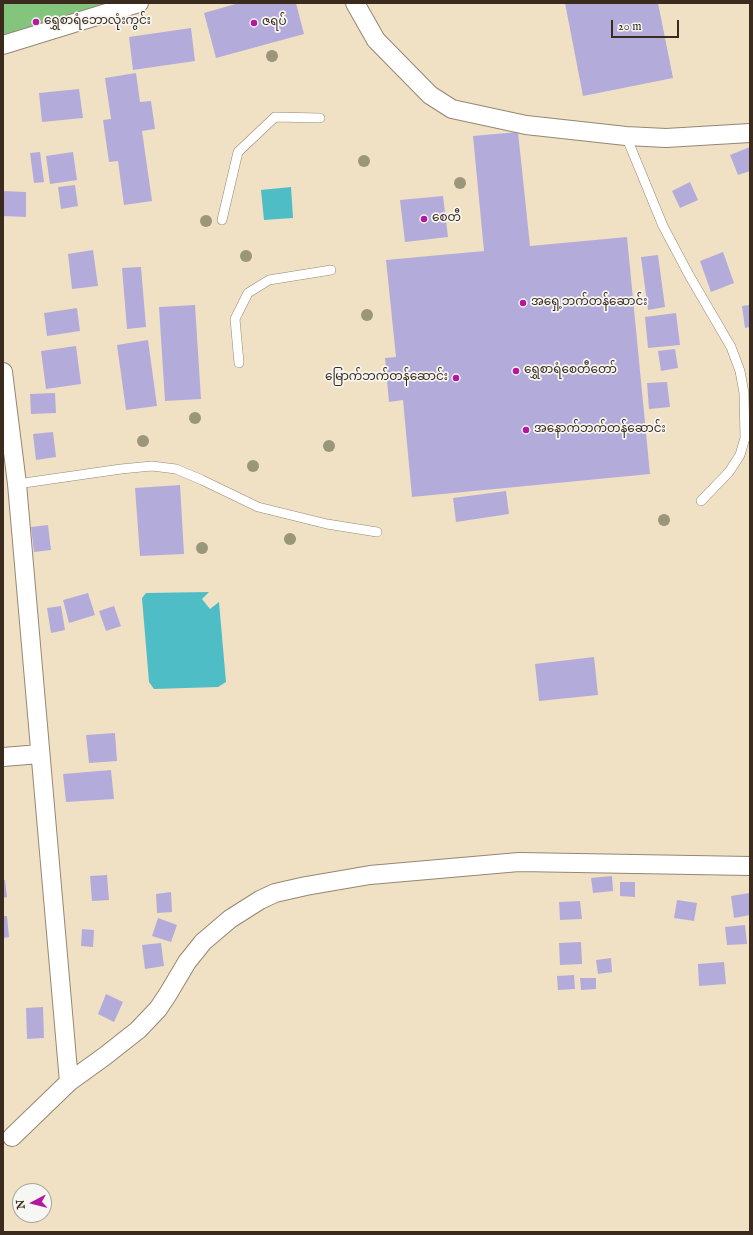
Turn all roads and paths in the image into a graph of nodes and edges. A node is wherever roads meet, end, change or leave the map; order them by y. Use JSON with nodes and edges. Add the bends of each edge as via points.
{"nodes":[{"id":1,"x":139,"y":3,"type":"edge"},
{"id":2,"x":355,"y":3,"type":"edge"},
{"id":3,"x":3,"y":45,"type":"edge"},
{"id":4,"x":320,"y":118,"type":"dead end"},
{"id":5,"x":750,"y":133,"type":"edge"},
{"id":6,"x":626,"y":136,"type":"junction"},
{"id":7,"x":222,"y":220,"type":"dead end"},
{"id":8,"x":330,"y":270,"type":"dead end"},
{"id":9,"x":239,"y":363,"type":"dead end"},
{"id":10,"x":3,"y":372,"type":"edge"},
{"id":11,"x":10,"y":484,"type":"edge"},
{"id":12,"x":701,"y":501,"type":"dead end"},
{"id":13,"x":377,"y":532,"type":"dead end"},
{"id":14,"x":40,"y":754,"type":"junction"},
{"id":15,"x":3,"y":757,"type":"edge"},
{"id":16,"x":750,"y":866,"type":"edge"},
{"id":17,"x":69,"y":1082,"type":"junction"},
{"id":18,"x":12,"y":1137,"type":"dead end"}],
"edges":[{"from":1,"to":3,"type":"street"},
{"from":2,"to":6,"type":"street","via":[[376,40],[430,95],[452,109],[526,125]]},
{"from":4,"to":7,"type":"lane","via":[[275,117],[238,152]]},
{"from":5,"to":6,"type":"street","via":[[666,138]]},
{"from":6,"to":12,"type":"lane","via":[[663,226],[731,347],[740,371],[744,393],[745,438],[740,455],[729,472]]},
{"from":8,"to":9,"type":"lane","via":[[269,280],[248,293],[235,319]]},
{"from":10,"to":11,"type":"street"},
{"from":11,"to":13,"type":"lane","via":[[152,466],[176,469],[258,507],[327,524]]},
{"from":11,"to":14,"type":"street"},
{"from":14,"to":15,"type":"street"},
{"from":14,"to":17,"type":"street"},
{"from":16,"to":17,"type":"street","via":[[519,862],[370,875],[275,893],[230,919],[203,942],[158,1008],[138,1030]]},
{"from":17,"to":18,"type":"street"}]}
